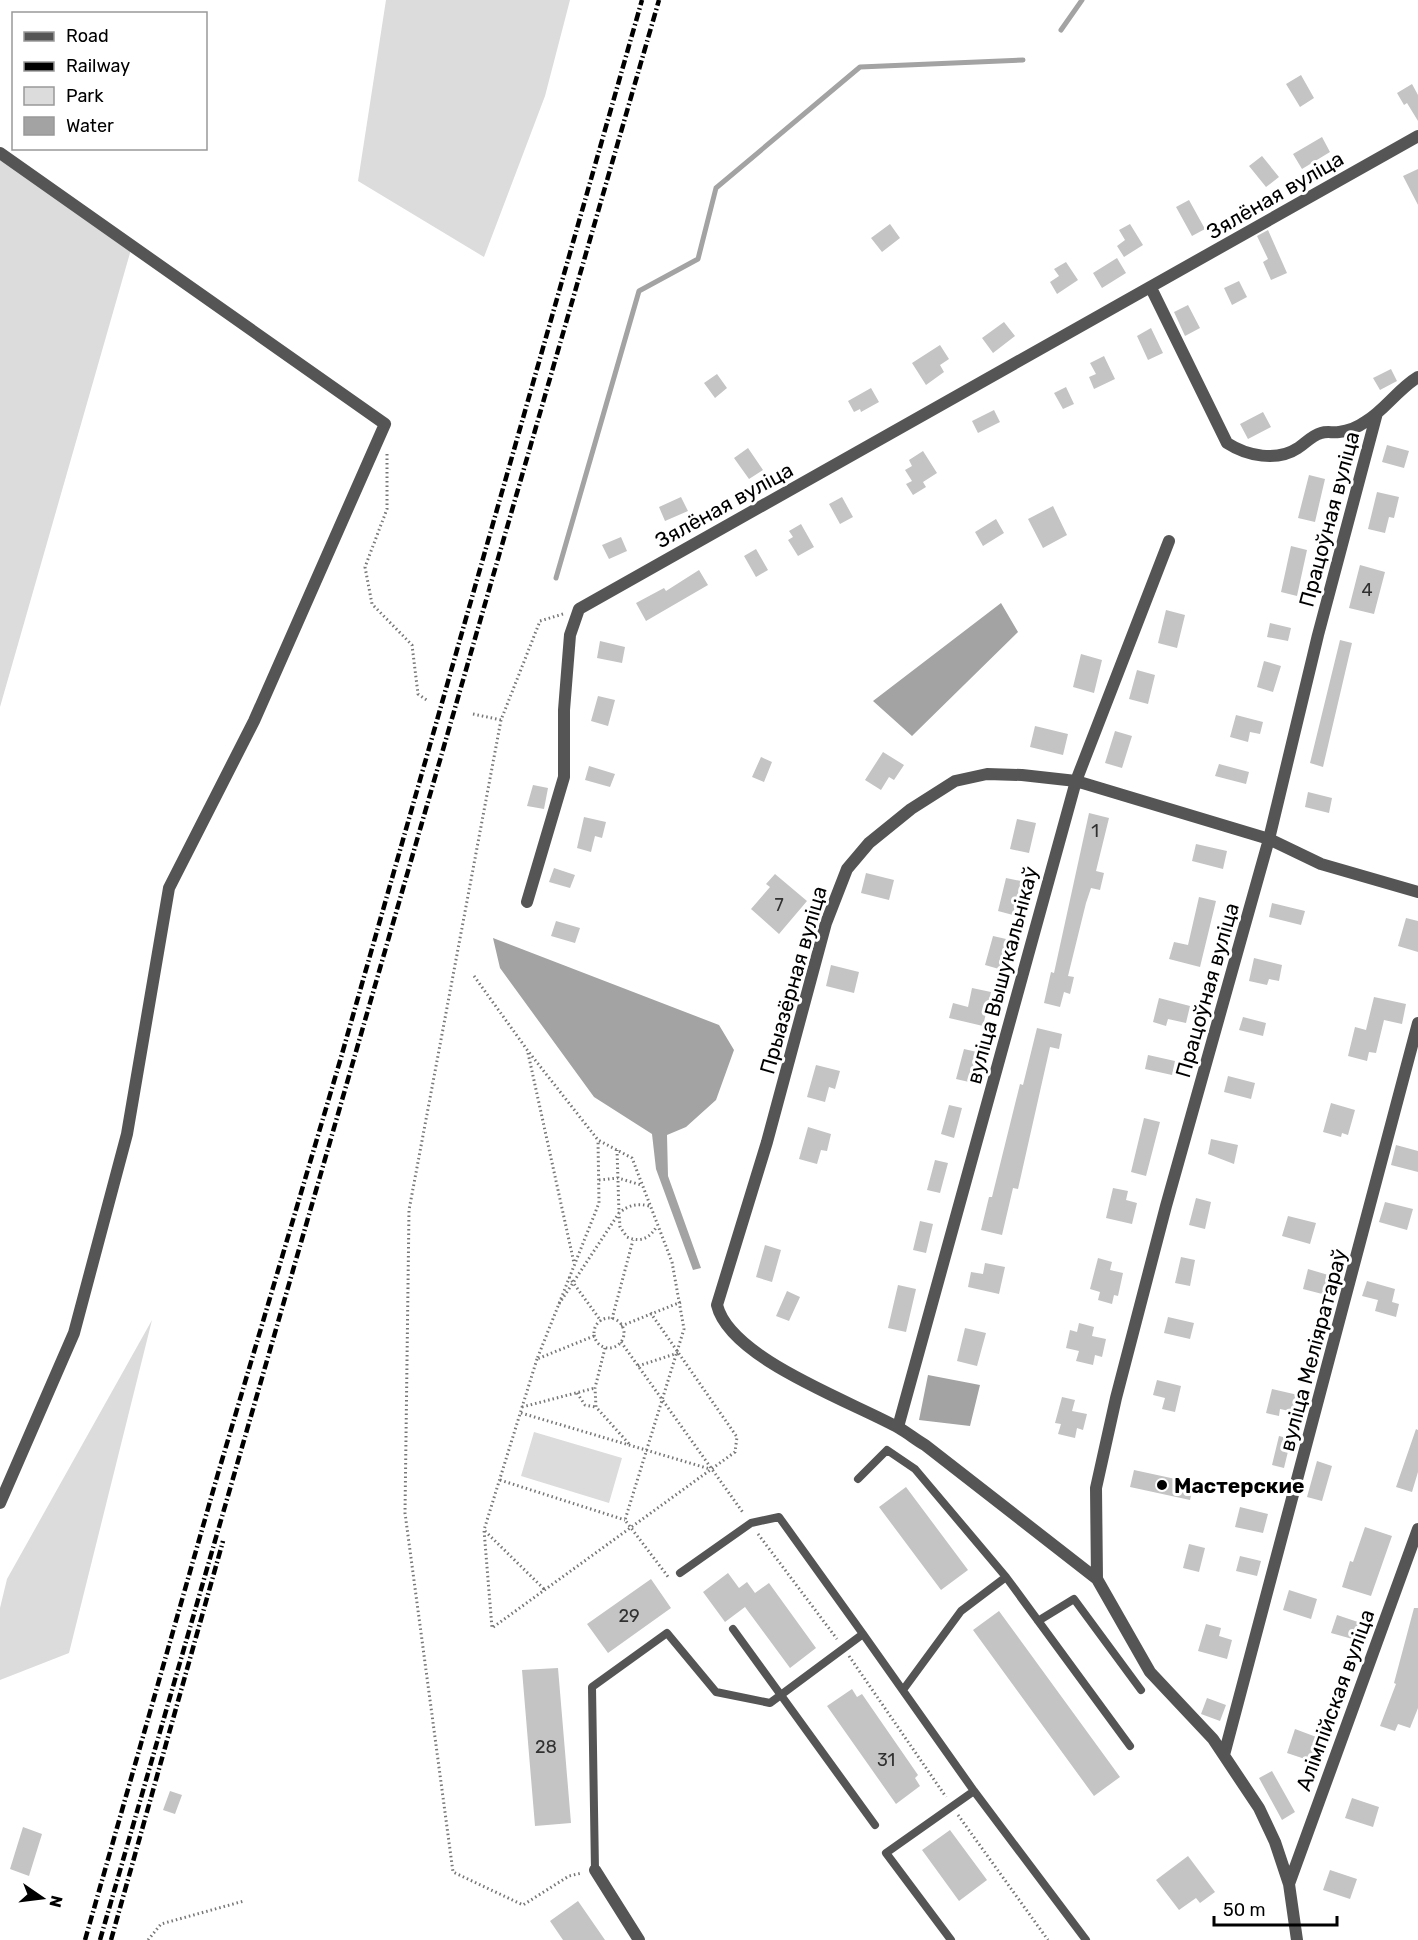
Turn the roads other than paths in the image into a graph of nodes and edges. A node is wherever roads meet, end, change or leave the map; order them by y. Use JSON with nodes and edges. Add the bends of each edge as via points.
{"nodes":[{"id":1,"x":1418,"y":136,"type":"edge"},
{"id":2,"x":0,"y":153,"type":"edge"},
{"id":3,"x":1151,"y":288,"type":"junction"},
{"id":4,"x":1418,"y":377,"type":"edge"},
{"id":5,"x":1377,"y":414,"type":"junction"},
{"id":6,"x":1169,"y":541,"type":"dead end"},
{"id":7,"x":1076,"y":781,"type":"junction"},
{"id":8,"x":1269,"y":839,"type":"junction"},
{"id":9,"x":1418,"y":892,"type":"edge"},
{"id":10,"x":527,"y":903,"type":"dead end"},
{"id":11,"x":1418,"y":1023,"type":"edge"},
{"id":12,"x":898,"y":1427,"type":"junction"},
{"id":13,"x":858,"y":1479,"type":"dead end"},
{"id":14,"x":0,"y":1503,"type":"edge"},
{"id":15,"x":1418,"y":1529,"type":"edge"},
{"id":16,"x":680,"y":1573,"type":"dead end"},
{"id":17,"x":1006,"y":1577,"type":"junction"},
{"id":18,"x":1097,"y":1579,"type":"junction"},
{"id":19,"x":1038,"y":1621,"type":"junction"},
{"id":20,"x":733,"y":1629,"type":"dead end"},
{"id":21,"x":863,"y":1634,"type":"junction"},
{"id":22,"x":1141,"y":1689,"type":"dead end"},
{"id":23,"x":903,"y":1690,"type":"junction"},
{"id":24,"x":783,"y":1695,"type":"junction"},
{"id":25,"x":1130,"y":1746,"type":"dead end"},
{"id":26,"x":1224,"y":1755,"type":"junction"},
{"id":27,"x":974,"y":1791,"type":"junction"},
{"id":28,"x":875,"y":1825,"type":"dead end"},
{"id":29,"x":595,"y":1870,"type":"joint"},
{"id":30,"x":1289,"y":1884,"type":"junction"},
{"id":31,"x":949,"y":1937,"type":"edge"},
{"id":32,"x":1293,"y":1937,"type":"edge"},
{"id":33,"x":639,"y":1940,"type":"edge"},
{"id":34,"x":938,"y":1940,"type":"edge"},
{"id":35,"x":1086,"y":1940,"type":"edge"}],
"edges":[{"from":1,"to":3,"type":"street","name":"Зялёная вуліца"},
{"from":2,"to":14,"type":"street","via":[[385,424],[254,722],[169,888],[127,1134],[74,1332]]},
{"from":3,"to":5,"type":"street","via":[[1227,443],[1239,451],[1274,456],[1298,449],[1323,432],[1352,429]]},
{"from":3,"to":10,"type":"street","name":"Зялёная вуліца","via":[[579,609],[570,634],[564,777]]},
{"from":4,"to":5,"type":"street"},
{"from":5,"to":8,"type":"street","name":"Працоўная вуліца"},
{"from":6,"to":7,"type":"street","name":"вуліца Вышукальнікаў"},
{"from":7,"to":8,"type":"street","name":"Прыазёрная вуліца"},
{"from":7,"to":12,"type":"street","name":"вуліца Вышукальнікаў"},
{"from":7,"to":12,"type":"street","name":"Прыазёрная вуліца","via":[[987,774],[955,782],[911,809],[869,843],[847,869],[826,923],[767,1142],[720,1293],[720,1318],[738,1337],[796,1378]]},
{"from":8,"to":9,"type":"street","name":"Прыазёрная вуліца","via":[[1321,864]]},
{"from":8,"to":18,"type":"street","name":"Працоўная вуліца","via":[[1116,1398],[1096,1488]]},
{"from":11,"to":26,"type":"street","name":"вуліца Меліяратараў"},
{"from":12,"to":18,"type":"street"},
{"from":13,"to":17,"type":"lane","via":[[887,1450],[915,1469]]},
{"from":15,"to":30,"type":"street","name":"Алімпійская вуліца"},
{"from":16,"to":21,"type":"lane","via":[[751,1523],[779,1517]]},
{"from":17,"to":19,"type":"lane"},
{"from":17,"to":23,"type":"lane","via":[[961,1611]]},
{"from":18,"to":26,"type":"street","via":[[1150,1671]]},
{"from":19,"to":22,"type":"lane","via":[[1074,1599]]},
{"from":19,"to":25,"type":"lane"},
{"from":20,"to":24,"type":"lane"},
{"from":21,"to":23,"type":"lane"},
{"from":21,"to":24,"type":"lane"},
{"from":23,"to":27,"type":"lane"},
{"from":24,"to":28,"type":"lane"},
{"from":24,"to":29,"type":"lane","via":[[771,1703],[716,1692],[667,1633],[592,1687]]},
{"from":26,"to":30,"type":"street","via":[[1259,1808]]},
{"from":27,"to":31,"type":"lane","via":[[886,1853]]},
{"from":27,"to":35,"type":"lane"},
{"from":29,"to":33,"type":"street"},
{"from":30,"to":32,"type":"street"},
{"from":31,"to":34,"type":"lane"}]}
